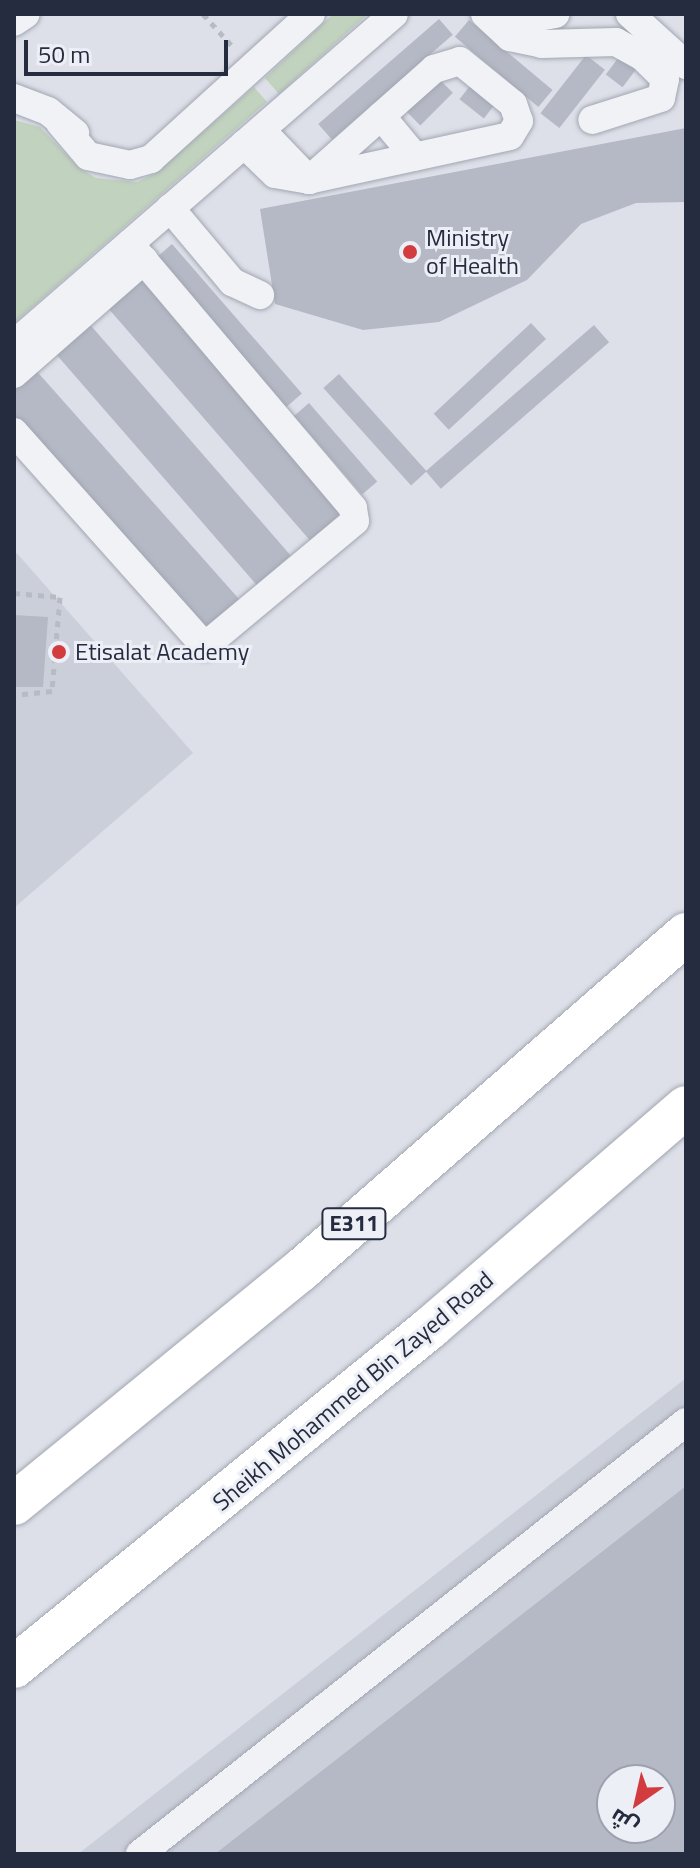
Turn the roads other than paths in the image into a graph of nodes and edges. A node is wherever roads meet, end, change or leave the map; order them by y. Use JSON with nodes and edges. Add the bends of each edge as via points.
{"nodes":[{"id":1,"x":26,"y":14,"type":"edge"},
{"id":2,"x":311,"y":14,"type":"edge"},
{"id":3,"x":394,"y":14,"type":"edge"},
{"id":4,"x":485,"y":14,"type":"edge"},
{"id":5,"x":555,"y":14,"type":"edge"},
{"id":6,"x":630,"y":14,"type":"edge"},
{"id":7,"x":14,"y":22,"type":"edge"},
{"id":8,"x":519,"y":23,"type":"edge"},
{"id":9,"x":686,"y":65,"type":"edge"},
{"id":10,"x":14,"y":98,"type":"edge"},
{"id":11,"x":381,"y":116,"type":"junction"},
{"id":12,"x":592,"y":120,"type":"dead end"},
{"id":13,"x":252,"y":137,"type":"junction"},
{"id":14,"x":415,"y":157,"type":"junction"},
{"id":15,"x":309,"y":180,"type":"junction"},
{"id":16,"x":170,"y":208,"type":"junction"},
{"id":17,"x":137,"y":252,"type":"junction"},
{"id":18,"x":260,"y":295,"type":"dead end"},
{"id":19,"x":25,"y":345,"type":"edge"},
{"id":20,"x":14,"y":374,"type":"edge"},
{"id":21,"x":14,"y":432,"type":"edge"},
{"id":22,"x":686,"y":934,"type":"edge"},
{"id":23,"x":686,"y":1107,"type":"edge"},
{"id":24,"x":686,"y":1422,"type":"edge"},
{"id":25,"x":14,"y":1504,"type":"edge"},
{"id":26,"x":14,"y":1667,"type":"edge"},
{"id":27,"x":140,"y":1854,"type":"edge"}],
"edges":[{"from":1,"to":7,"type":"street"},
{"from":2,"to":10,"type":"street","via":[[151,159],[108,164],[88,156],[60,123],[33,103]]},
{"from":3,"to":13,"type":"street"},
{"from":4,"to":8,"type":"street","via":[[510,37]]},
{"from":5,"to":8,"type":"street"},
{"from":6,"to":9,"type":"street"},
{"from":8,"to":12,"type":"street","via":[[542,44],[616,42],[643,57],[665,79],[661,98]]},
{"from":11,"to":14,"type":"street"},
{"from":11,"to":14,"type":"street","via":[[450,61],[475,70],[518,112],[510,136]]},
{"from":11,"to":15,"type":"street"},
{"from":13,"to":15,"type":"street"},
{"from":13,"to":16,"type":"street"},
{"from":14,"to":15,"type":"street"},
{"from":16,"to":17,"type":"street"},
{"from":16,"to":18,"type":"street","via":[[232,282]]},
{"from":17,"to":19,"type":"street"},
{"from":17,"to":21,"type":"street","via":[[356,512],[352,524],[210,645],[201,644]]},
{"from":19,"to":20,"type":"street"},
{"from":22,"to":25,"type":"highway","number":"E311","via":[[301,1270]]},
{"from":23,"to":26,"type":"highway","name":"Sheikh Mohammed Bin Zayed Road","via":[[406,1348]]},
{"from":24,"to":27,"type":"street"}]}
